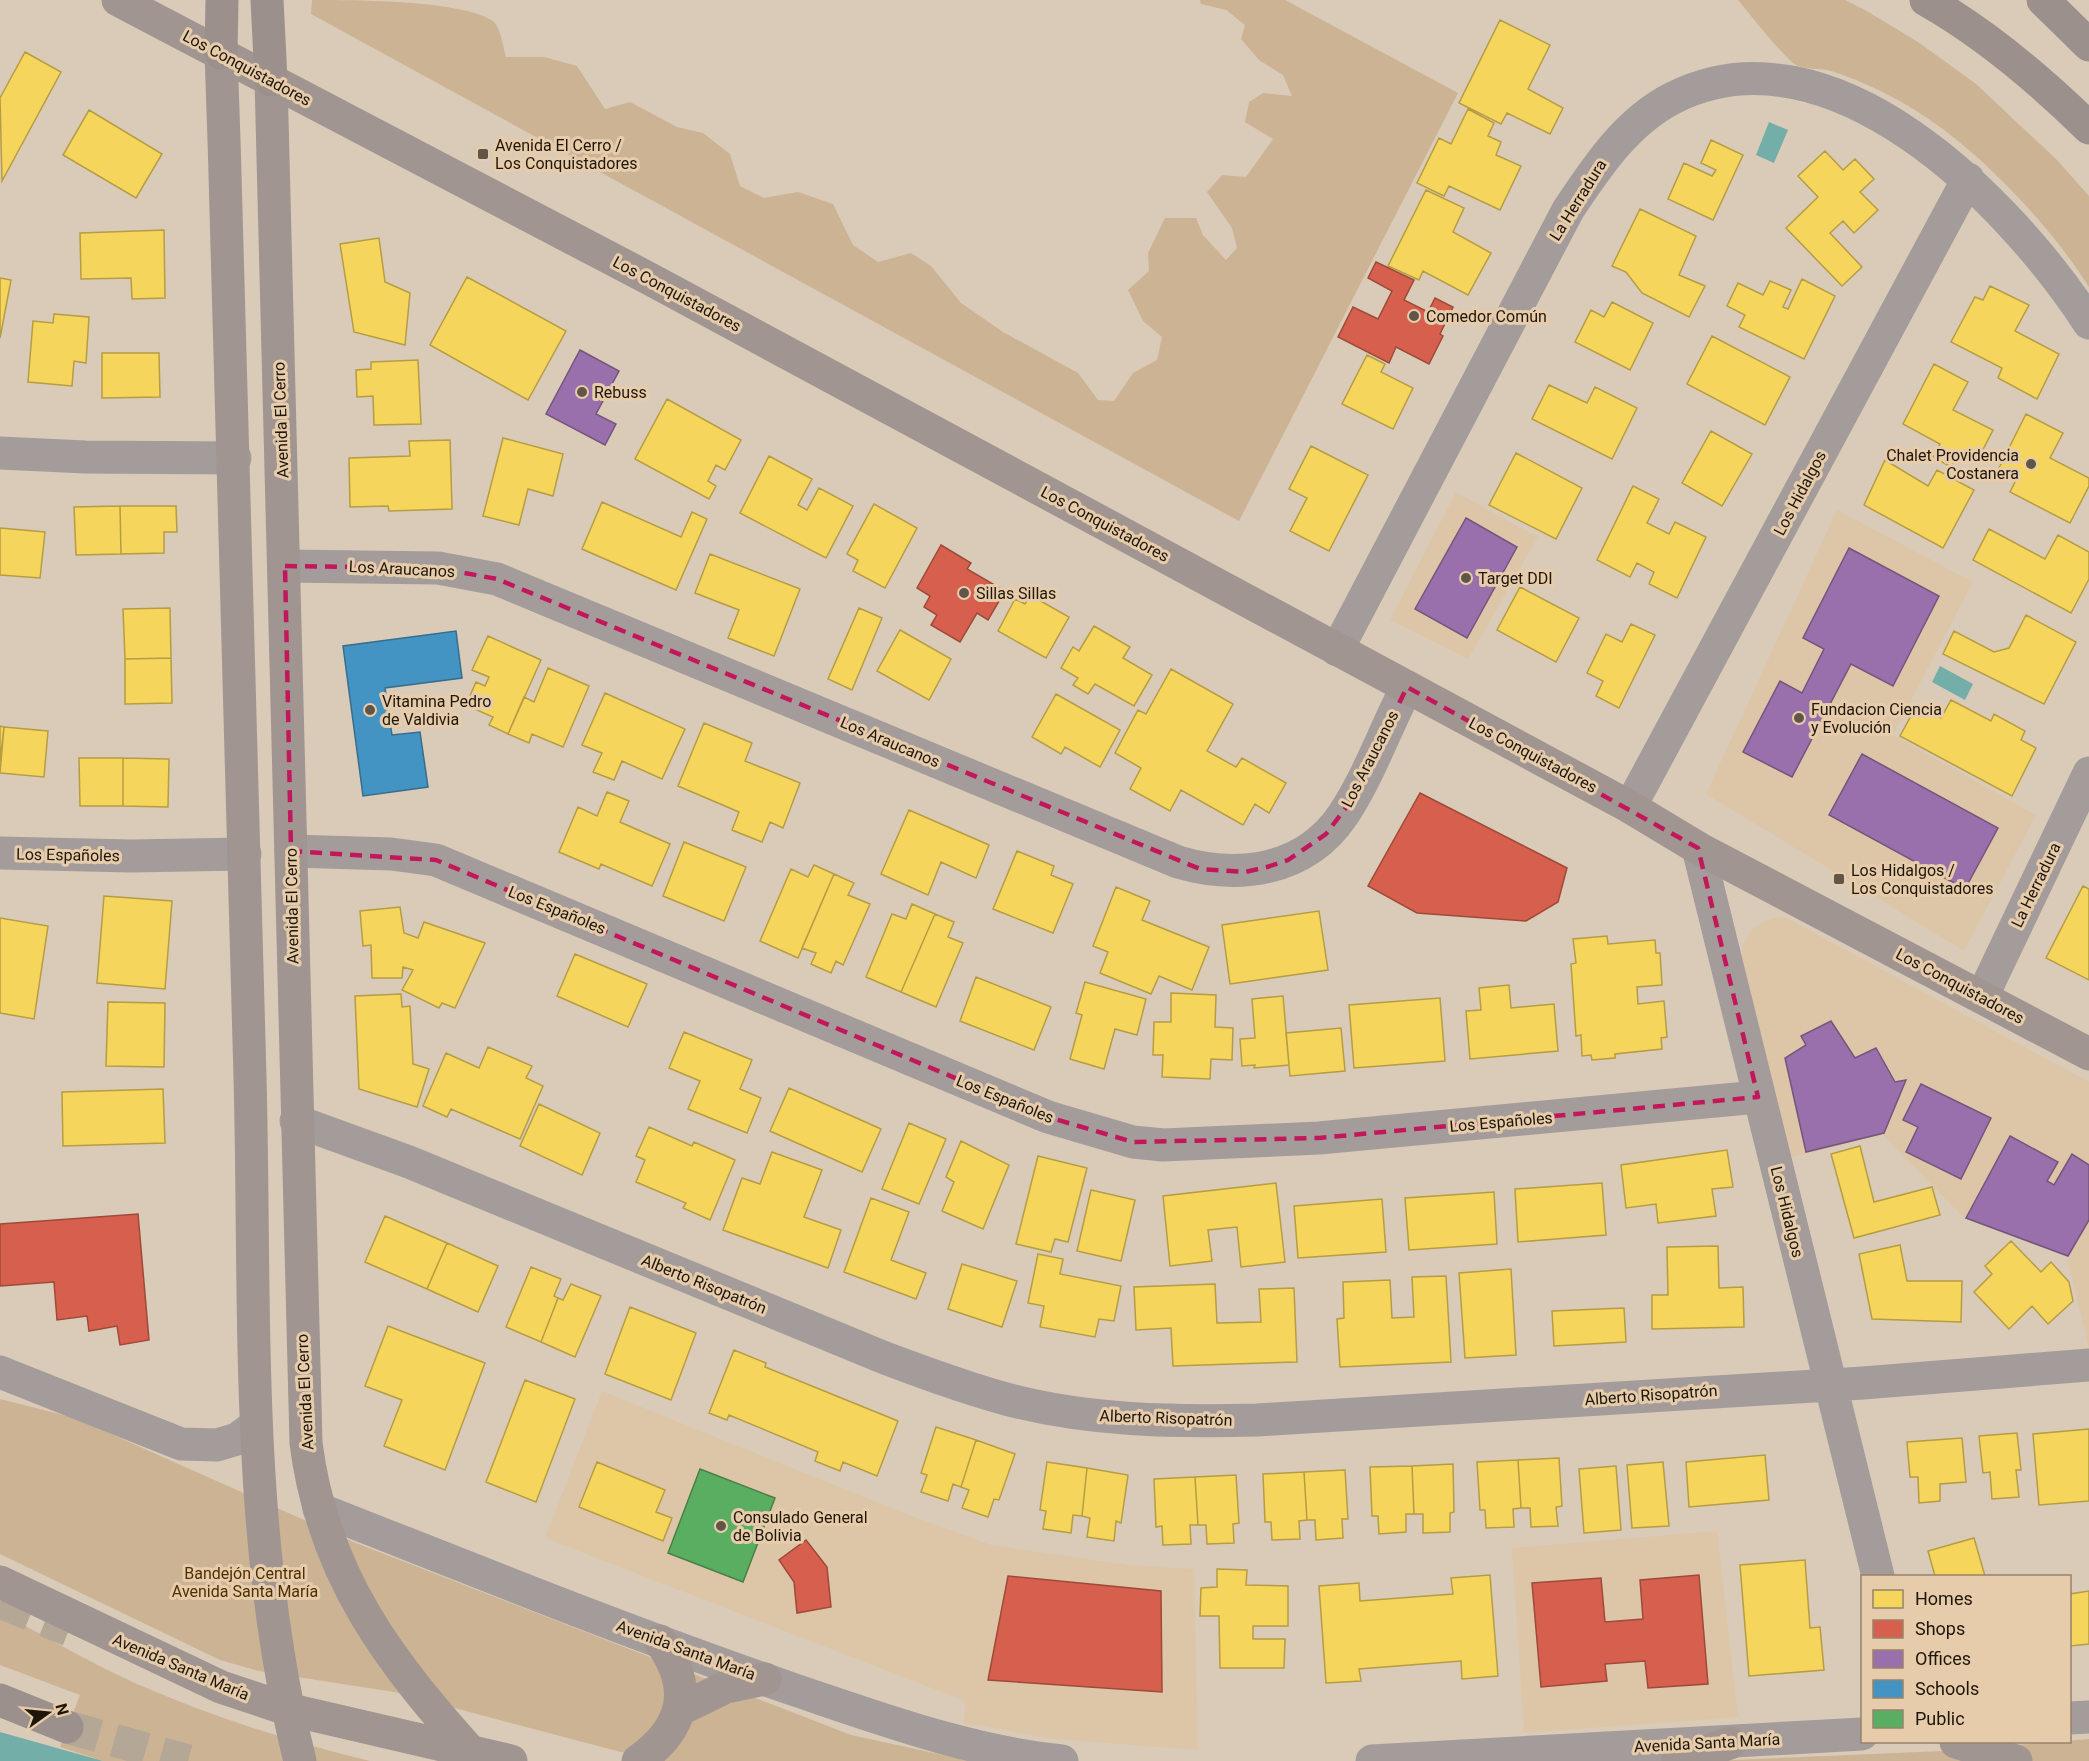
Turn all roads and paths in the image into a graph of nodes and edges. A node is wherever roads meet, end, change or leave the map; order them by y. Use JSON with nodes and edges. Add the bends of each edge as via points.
{"nodes":[{"id":1,"x":118,"y":0,"type":"edge"},
{"id":2,"x":222,"y":0,"type":"edge"},
{"id":3,"x":267,"y":0,"type":"edge"},
{"id":4,"x":1926,"y":0,"type":"edge"},
{"id":5,"x":2043,"y":0,"type":"edge"},
{"id":6,"x":2089,"y":45,"type":"edge"},
{"id":7,"x":221,"y":53,"type":"junction"},
{"id":8,"x":271,"y":80,"type":"junction"},
{"id":9,"x":2089,"y":128,"type":"edge"},
{"id":10,"x":1968,"y":179,"type":"junction"},
{"id":11,"x":2089,"y":323,"type":"edge"},
{"id":12,"x":0,"y":453,"type":"edge"},
{"id":13,"x":235,"y":458,"type":"junction"},
{"id":14,"x":285,"y":566,"type":"junction"},
{"id":15,"x":1337,"y":650,"type":"junction"},
{"id":16,"x":1407,"y":687,"type":"junction"},
{"id":17,"x":2089,"y":772,"type":"edge"},
{"id":18,"x":1630,"y":807,"type":"junction"},
{"id":19,"x":1698,"y":848,"type":"junction"},
{"id":20,"x":291,"y":851,"type":"junction"},
{"id":21,"x":0,"y":854,"type":"edge"},
{"id":22,"x":245,"y":854,"type":"junction"},
{"id":23,"x":1982,"y":997,"type":"junction"},
{"id":24,"x":2089,"y":1054,"type":"edge"},
{"id":25,"x":1758,"y":1097,"type":"junction"},
{"id":26,"x":297,"y":1120,"type":"junction"},
{"id":27,"x":2089,"y":1365,"type":"edge"},
{"id":28,"x":0,"y":1372,"type":"edge"},
{"id":29,"x":1830,"y":1384,"type":"junction"},
{"id":30,"x":256,"y":1425,"type":"junction"},
{"id":31,"x":319,"y":1509,"type":"junction"},
{"id":32,"x":1878,"y":1575,"type":"edge"},
{"id":33,"x":0,"y":1582,"type":"edge"},
{"id":34,"x":660,"y":1641,"type":"junction"},
{"id":35,"x":765,"y":1680,"type":"junction"},
{"id":36,"x":0,"y":1700,"type":"edge"},
{"id":37,"x":287,"y":1709,"type":"junction"},
{"id":38,"x":681,"y":1709,"type":"junction"},
{"id":39,"x":2089,"y":1717,"type":"edge"},
{"id":40,"x":2071,"y":1718,"type":"edge"},
{"id":41,"x":67,"y":1727,"type":"tunnel mouth"},
{"id":42,"x":1861,"y":1734,"type":"edge"},
{"id":43,"x":1730,"y":1743,"type":"junction"},
{"id":44,"x":1959,"y":1743,"type":"edge"},
{"id":45,"x":476,"y":1757,"type":"edge"},
{"id":46,"x":300,"y":1761,"type":"edge"},
{"id":47,"x":511,"y":1761,"type":"edge"},
{"id":48,"x":638,"y":1761,"type":"edge"},
{"id":49,"x":1062,"y":1761,"type":"edge"},
{"id":50,"x":1372,"y":1761,"type":"edge"},
{"id":51,"x":1678,"y":1761,"type":"edge"},
{"id":52,"x":2016,"y":1761,"type":"edge"}],
"edges":[{"from":1,"to":7,"type":"main road","name":"Los Conquistadores"},
{"from":2,"to":7,"type":"highway"},
{"from":3,"to":8,"type":"highway","name":"Avenida El Cerro"},
{"from":4,"to":9,"type":"highway","via":[[1950,13],[2047,87]]},
{"from":5,"to":6,"type":"highway"},
{"from":7,"to":8,"type":"main road","name":"Los Conquistadores"},
{"from":7,"to":13,"type":"main road"},
{"from":8,"to":14,"type":"main road","name":"Avenida El Cerro"},
{"from":8,"to":15,"type":"main road","name":"Los Conquistadores","via":[[648,278]]},
{"from":10,"to":11,"type":"street","name":"La Herradura","via":[[2033,247]]},
{"from":10,"to":15,"type":"street","name":"La Herradura","via":[[1884,118],[1847,99],[1772,80],[1718,82],[1695,88],[1670,99],[1635,125],[1596,167],[1568,210]]},
{"from":10,"to":18,"type":"street","name":"Los Hidalgos"},
{"from":12,"to":13,"type":"street","via":[[85,458]]},
{"from":13,"to":22,"type":"main road"},
{"from":14,"to":16,"type":"street","name":"Los Araucanos","via":[[438,568],[497,579],[1178,862],[1222,872],[1245,872],[1288,860],[1326,834],[1354,797]]},
{"from":14,"to":20,"type":"main road","name":"Avenida El Cerro"},
{"from":15,"to":16,"type":"main road","name":"Los Conquistadores"},
{"from":16,"to":18,"type":"main road","name":"Los Conquistadores"},
{"from":17,"to":23,"type":"street","name":"La Herradura"},
{"from":18,"to":19,"type":"main road","name":"Los Conquistadores"},
{"from":19,"to":23,"type":"main road","name":"Los Conquistadores"},
{"from":19,"to":25,"type":"street","name":"Los Hidalgos"},
{"from":20,"to":25,"type":"street","name":"Los Españoles","via":[[391,854],[436,860],[1048,1117],[1133,1142],[1163,1145],[1319,1138]]},
{"from":20,"to":26,"type":"main road","name":"Avenida El Cerro"},
{"from":21,"to":22,"type":"street","name":"Los Españoles"},
{"from":22,"to":30,"type":"main road"},
{"from":23,"to":24,"type":"main road","name":"Los Conquistadores"},
{"from":25,"to":29,"type":"street","name":"Los Hidalgos"},
{"from":26,"to":29,"type":"street","name":"Alberto Risopatrón","via":[[409,1162],[885,1358],[948,1382],[1049,1408],[1142,1419],[1257,1420]]},
{"from":26,"to":31,"type":"main road","name":"Avenida El Cerro","via":[[303,1407],[309,1465]]},
{"from":27,"to":29,"type":"street","name":"Alberto Risopatrón"},
{"from":28,"to":30,"type":"street","via":[[181,1444],[217,1445],[237,1439]]},
{"from":29,"to":32,"type":"street","name":"Los Hidalgos"},
{"from":30,"to":37,"type":"main road","via":[[266,1572]]},
{"from":31,"to":34,"type":"street","name":"Avenida Santa María"},
{"from":31,"to":45,"type":"main road","name":"Avenida El Cerro","via":[[346,1583],[383,1645]]},
{"from":33,"to":37,"type":"main road","name":"Avenida Santa María","via":[[181,1671]]},
{"from":34,"to":35,"type":"street","name":"Avenida Santa María"},
{"from":34,"to":38,"type":"main road","via":[[678,1672]]},
{"from":35,"to":38,"type":"main road","via":[[726,1687]]},
{"from":35,"to":49,"type":"street","name":"Avenida Santa María","via":[[976,1746]]},
{"from":36,"to":41,"type":"highway"},
{"from":37,"to":45,"type":"main road","name":"Avenida Santa María"},
{"from":37,"to":46,"type":"main road"},
{"from":38,"to":48,"type":"main road","via":[[659,1744]]},
{"from":39,"to":40,"type":"street"},
{"from":42,"to":43,"type":"street","name":"Avenida Santa María"},
{"from":43,"to":50,"type":"street","name":"Avenida Santa María"},
{"from":43,"to":51,"type":"main road"},
{"from":44,"to":52,"type":"main road"},
{"from":45,"to":47,"type":"main road","name":"Avenida Santa María"}]}
